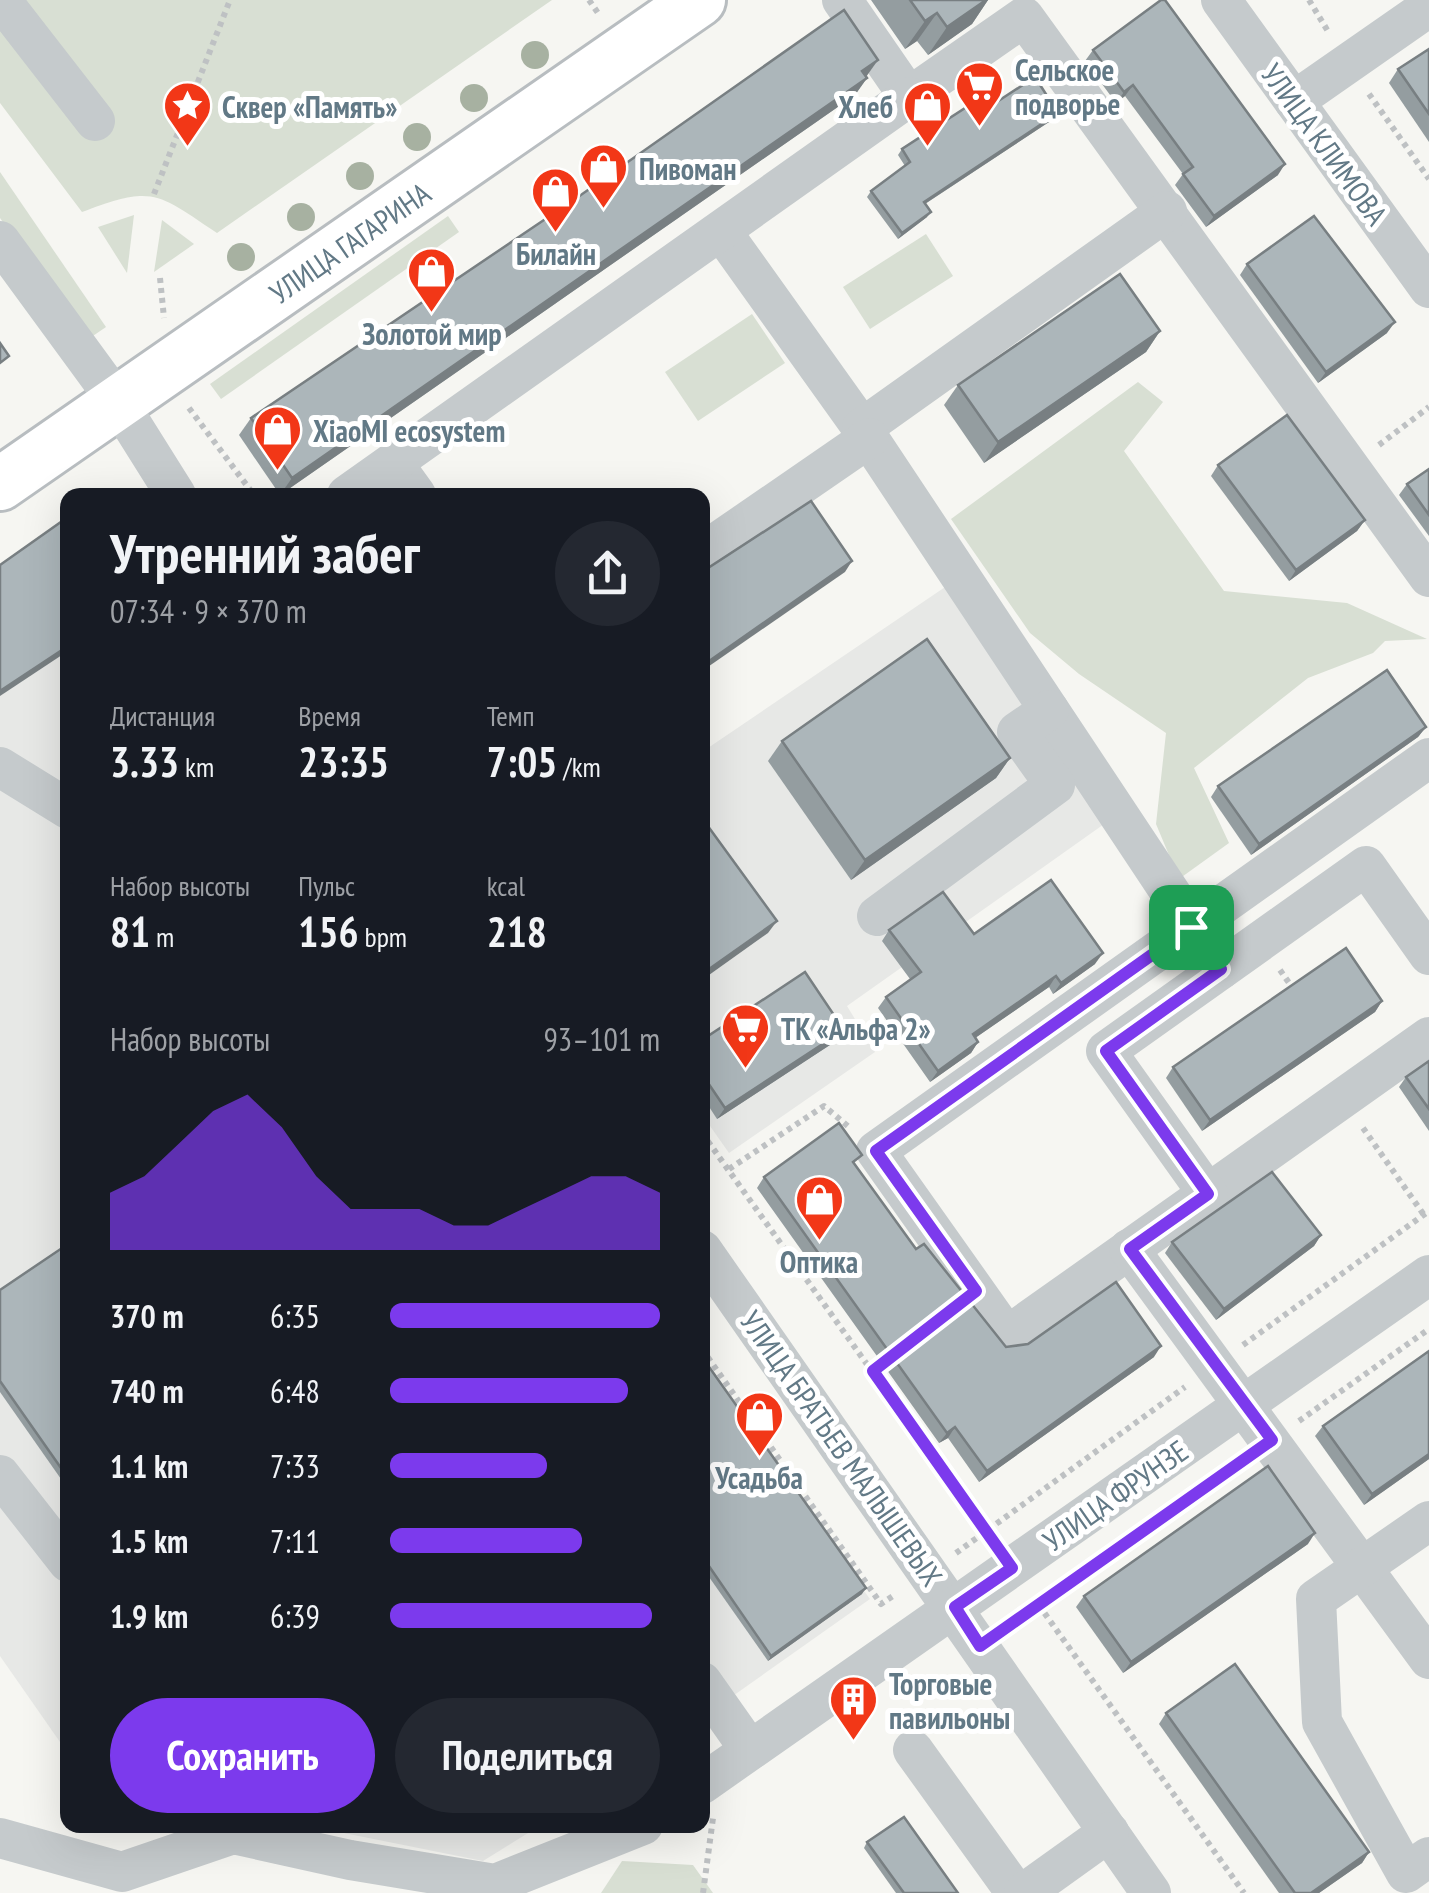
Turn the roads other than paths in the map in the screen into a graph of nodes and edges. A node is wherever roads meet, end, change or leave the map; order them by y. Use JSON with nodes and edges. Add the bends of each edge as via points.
{"nodes":[{"id":1,"x":1,"y":0,"type":"edge"},
{"id":2,"x":698,"y":0,"type":"edge"},
{"id":3,"x":842,"y":0,"type":"edge"},
{"id":4,"x":1221,"y":0,"type":"edge"},
{"id":5,"x":1429,"y":7,"type":"edge"},
{"id":6,"x":910,"y":96,"type":"junction"},
{"id":7,"x":1294,"y":101,"type":"junction"},
{"id":8,"x":95,"y":121,"type":"dead end"},
{"id":9,"x":1167,"y":211,"type":"junction"},
{"id":10,"x":722,"y":232,"type":"junction"},
{"id":11,"x":0,"y":241,"type":"edge"},
{"id":12,"x":1429,"y":288,"type":"edge"},
{"id":13,"x":147,"y":366,"type":"junction"},
{"id":14,"x":865,"y":433,"type":"junction"},
{"id":15,"x":405,"y":479,"type":"edge"},
{"id":16,"x":0,"y":484,"type":"edge"},
{"id":17,"x":174,"y":488,"type":"edge"},
{"id":18,"x":372,"y":488,"type":"edge"},
{"id":19,"x":710,"y":547,"type":"edge"},
{"id":20,"x":1429,"y":577,"type":"edge"},
{"id":21,"x":1049,"y":710,"type":"junction"},
{"id":22,"x":1429,"y":758,"type":"edge"},
{"id":23,"x":0,"y":768,"type":"edge"},
{"id":24,"x":60,"y":804,"type":"edge"},
{"id":25,"x":877,"y":916,"type":"dead end"},
{"id":26,"x":1191,"y":927,"type":"junction"},
{"id":27,"x":1429,"y":955,"type":"edge"},
{"id":28,"x":1221,"y":969,"type":"junction"},
{"id":29,"x":1429,"y":1036,"type":"edge"},
{"id":30,"x":1208,"y":1194,"type":"junction"},
{"id":31,"x":1130,"y":1249,"type":"junction"},
{"id":32,"x":710,"y":1261,"type":"edge"},
{"id":33,"x":1429,"y":1275,"type":"edge"},
{"id":34,"x":1244,"y":1402,"type":"junction"},
{"id":35,"x":0,"y":1476,"type":"edge"},
{"id":36,"x":1429,"y":1521,"type":"edge"},
{"id":37,"x":60,"y":1552,"type":"edge"},
{"id":38,"x":1363,"y":1568,"type":"junction"},
{"id":39,"x":955,"y":1607,"type":"junction"},
{"id":40,"x":1429,"y":1659,"type":"edge"},
{"id":41,"x":710,"y":1714,"type":"edge"},
{"id":42,"x":913,"y":1750,"type":"dead end"},
{"id":43,"x":724,"y":1769,"type":"edge"},
{"id":44,"x":1109,"y":1832,"type":"junction"},
{"id":45,"x":624,"y":1833,"type":"edge"},
{"id":46,"x":265,"y":1834,"type":"edge"},
{"id":47,"x":0,"y":1838,"type":"edge"},
{"id":48,"x":1429,"y":1857,"type":"edge"},
{"id":49,"x":1016,"y":1893,"type":"edge"},
{"id":50,"x":1024,"y":1893,"type":"edge"},
{"id":51,"x":1152,"y":1893,"type":"edge"}],
"edges":[{"from":1,"to":8,"type":"street"},
{"from":2,"to":13,"type":"main road","name":"УЛИЦА ГАГАРИНА"},
{"from":3,"to":6,"type":"street"},
{"from":4,"to":7,"type":"street","name":"УЛИЦА КЛИМОВА"},
{"from":5,"to":7,"type":"street"},
{"from":6,"to":9,"type":"street","via":[[1024,17]]},
{"from":6,"to":10,"type":"street"},
{"from":7,"to":12,"type":"street","name":"УЛИЦА КЛИМОВА"},
{"from":9,"to":14,"type":"street"},
{"from":9,"to":20,"type":"street"},
{"from":10,"to":14,"type":"street"},
{"from":10,"to":15,"type":"street"},
{"from":11,"to":13,"type":"street"},
{"from":13,"to":16,"type":"main road","name":"УЛИЦА ГАГАРИНА"},
{"from":13,"to":17,"type":"street"},
{"from":14,"to":19,"type":"street"},
{"from":14,"to":21,"type":"street"},
{"from":15,"to":18,"type":"street"},
{"from":21,"to":25,"type":"street","via":[[1016,732],[1056,786]]},
{"from":21,"to":26,"type":"street"},
{"from":22,"to":26,"type":"street"},
{"from":23,"to":24,"type":"street"},
{"from":26,"to":28,"type":"street"},
{"from":26,"to":31,"type":"street","via":[[876,1151],[1007,1336]]},
{"from":27,"to":28,"type":"street","via":[[1366,866]]},
{"from":28,"to":30,"type":"street","via":[[1106,1051]]},
{"from":29,"to":30,"type":"street"},
{"from":30,"to":31,"type":"street"},
{"from":31,"to":34,"type":"street"},
{"from":32,"to":39,"type":"street","name":"УЛИЦА БРАТЬЕВ МАЛЫШЕВЫХ"},
{"from":33,"to":34,"type":"street","name":"УЛИЦА ФРУНЗЕ"},
{"from":34,"to":38,"type":"street"},
{"from":34,"to":39,"type":"street","name":"УЛИЦА ФРУНЗЕ"},
{"from":35,"to":37,"type":"street"},
{"from":36,"to":38,"type":"street"},
{"from":38,"to":40,"type":"street"},
{"from":38,"to":48,"type":"street","via":[[1316,1600],[1322,1722],[1406,1873]]},
{"from":39,"to":43,"type":"street","name":"УЛИЦА ФРУНЗЕ"},
{"from":39,"to":44,"type":"street","name":"УЛИЦА БРАТЬЕВ МАЛЫШЕВЫХ"},
{"from":41,"to":43,"type":"street"},
{"from":42,"to":49,"type":"street"},
{"from":44,"to":50,"type":"street"},
{"from":44,"to":51,"type":"street","name":"УЛИЦА БРАТЬЕВ МАЛЫШЕВЫХ"},
{"from":45,"to":46,"type":"street","via":[[495,1884]]},
{"from":46,"to":47,"type":"street","via":[[234,1834],[122,1872]]}]}
